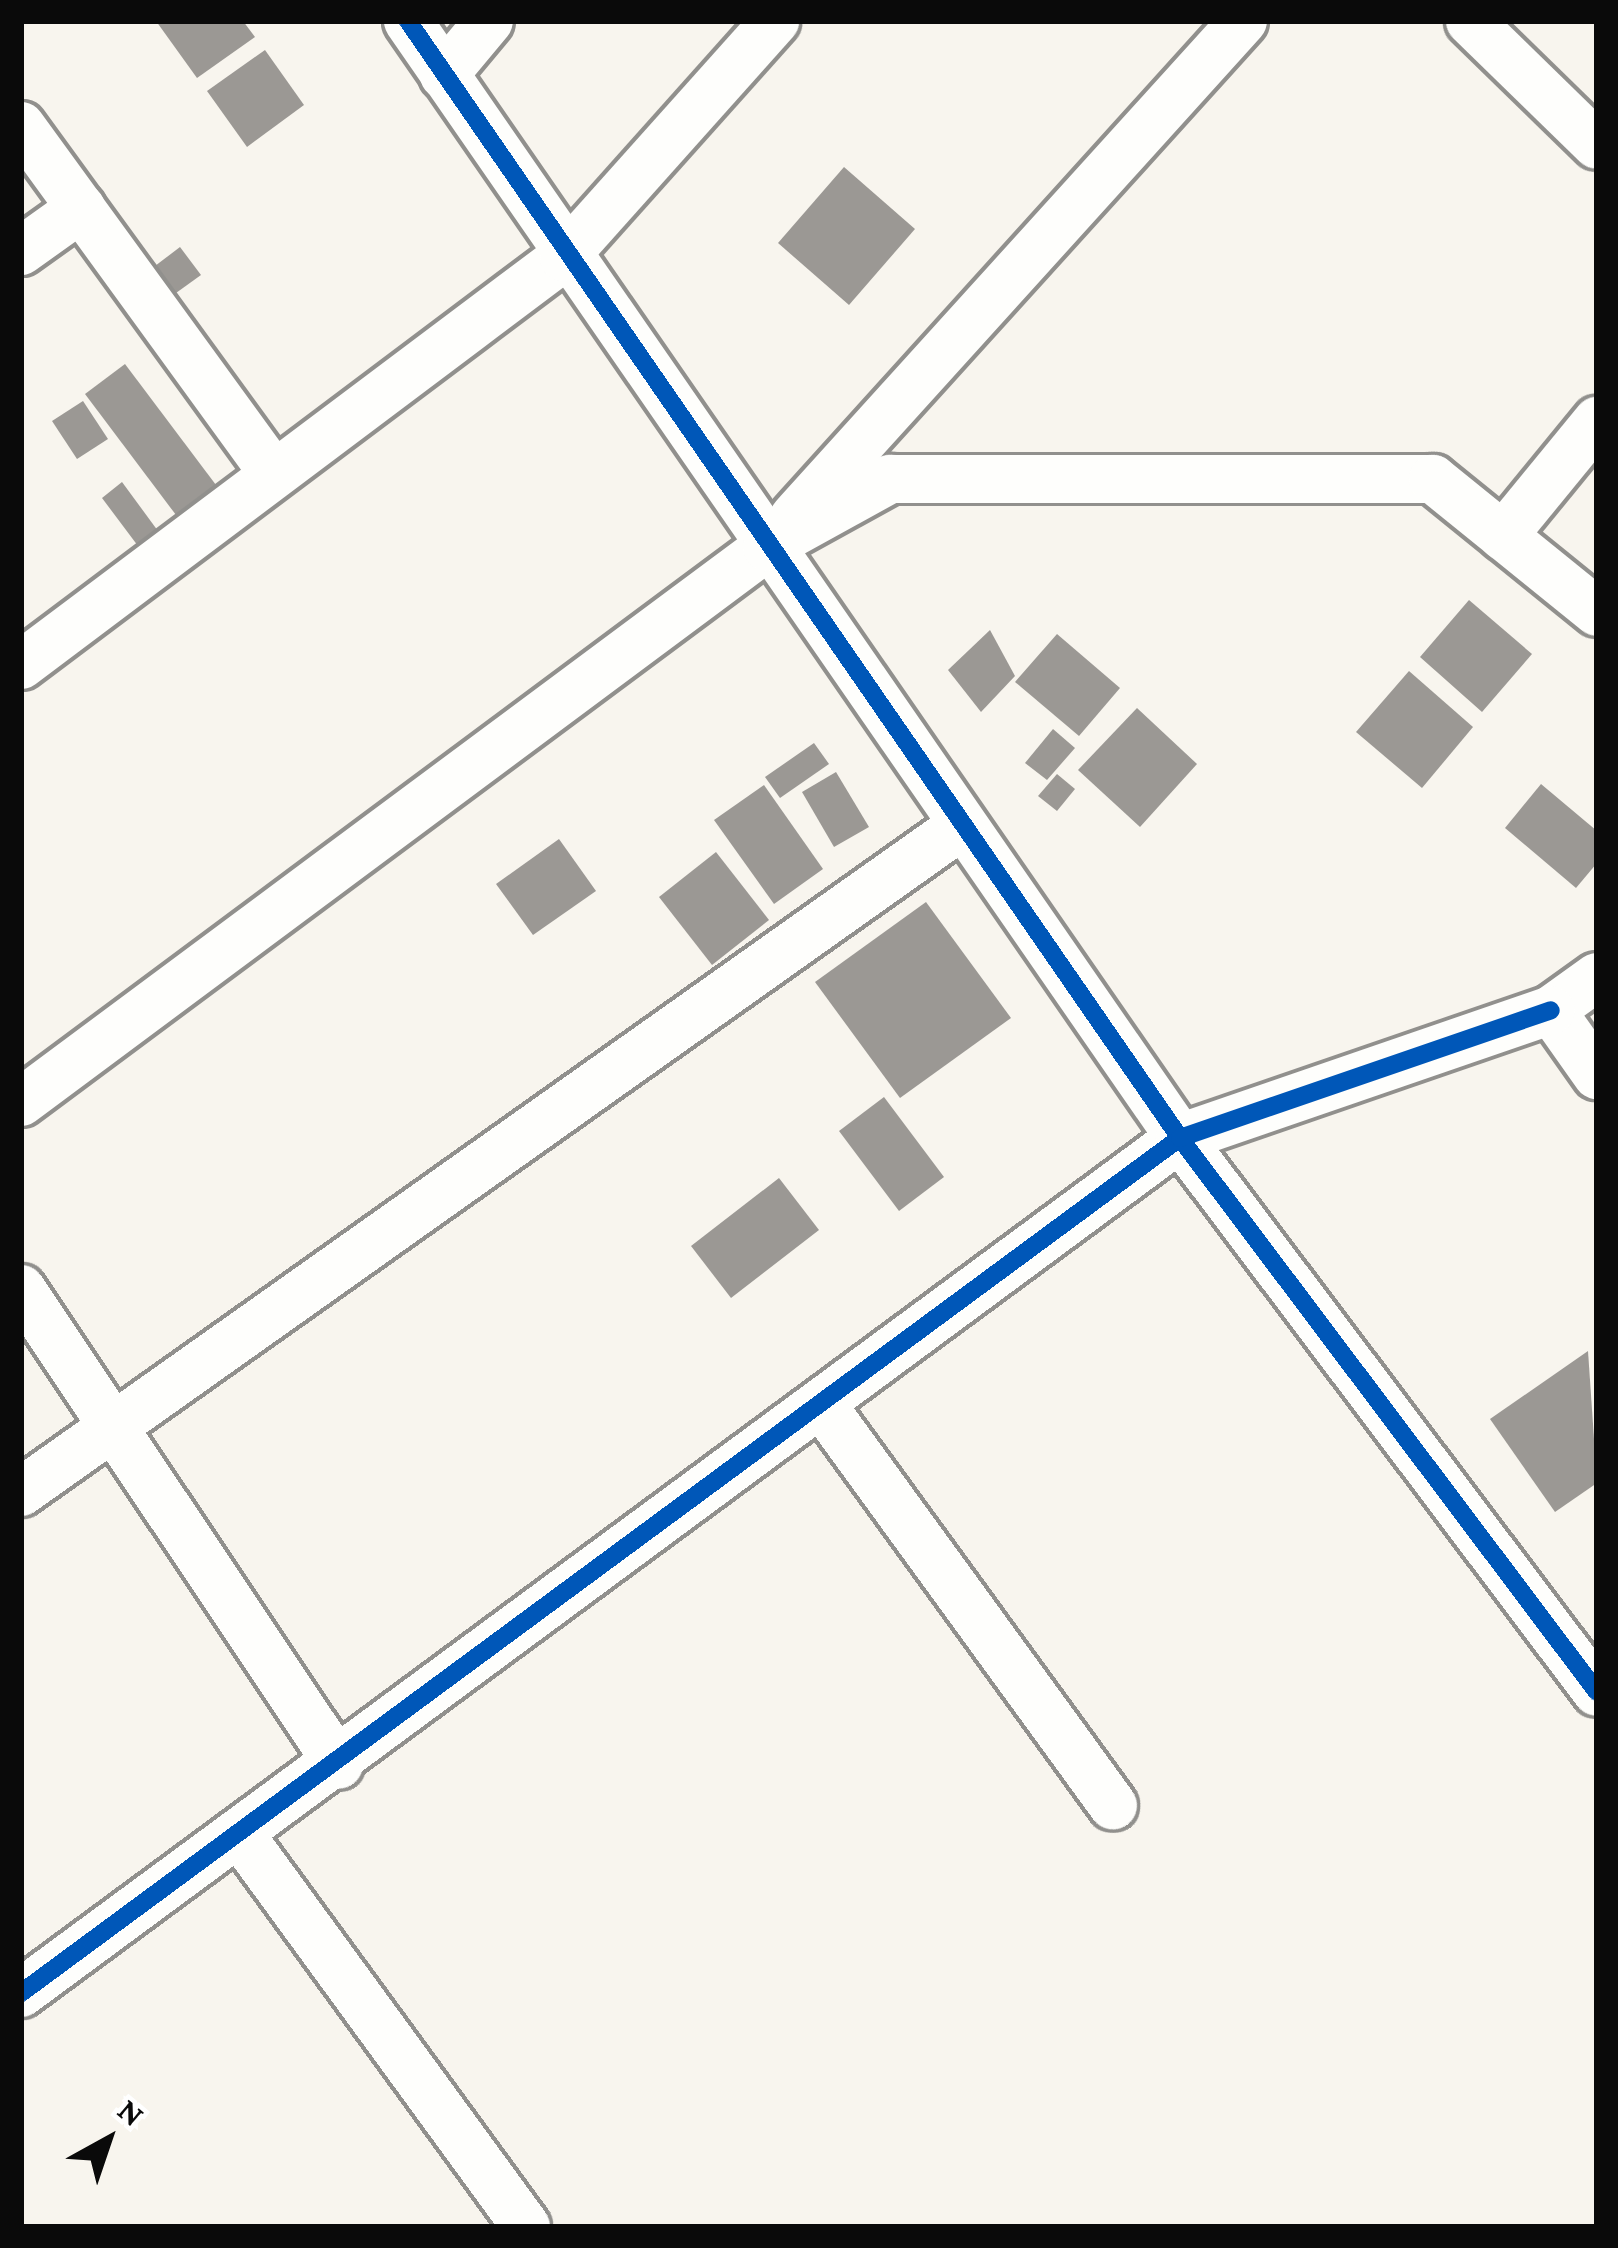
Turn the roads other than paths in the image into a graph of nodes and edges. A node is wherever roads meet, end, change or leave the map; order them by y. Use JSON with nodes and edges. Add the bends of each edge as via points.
{"nodes":[{"id":1,"x":408,"y":21,"type":"edge"},
{"id":2,"x":488,"y":21,"type":"edge"},
{"id":3,"x":776,"y":21,"type":"edge"},
{"id":4,"x":1243,"y":21,"type":"edge"},
{"id":5,"x":1470,"y":21,"type":"edge"},
{"id":6,"x":444,"y":75,"type":"junction"},
{"id":7,"x":21,"y":126,"type":"edge"},
{"id":8,"x":1597,"y":145,"type":"edge"},
{"id":9,"x":81,"y":208,"type":"junction"},
{"id":10,"x":21,"y":251,"type":"edge"},
{"id":11,"x":564,"y":256,"type":"junction"},
{"id":12,"x":1597,"y":421,"type":"edge"},
{"id":13,"x":274,"y":474,"type":"junction"},
{"id":14,"x":1503,"y":536,"type":"junction"},
{"id":15,"x":767,"y":547,"type":"junction"},
{"id":16,"x":1597,"y":612,"type":"edge"},
{"id":17,"x":21,"y":665,"type":"edge"},
{"id":18,"x":961,"y":826,"type":"junction"},
{"id":19,"x":1597,"y":977,"type":"edge"},
{"id":20,"x":1551,"y":1010,"type":"junction"},
{"id":21,"x":1597,"y":1075,"type":"edge"},
{"id":22,"x":21,"y":1102,"type":"edge"},
{"id":23,"x":1180,"y":1138,"type":"junction"},
{"id":24,"x":21,"y":1289,"type":"edge"},
{"id":25,"x":822,"y":1406,"type":"junction"},
{"id":26,"x":111,"y":1428,"type":"junction"},
{"id":27,"x":21,"y":1492,"type":"edge"},
{"id":28,"x":1597,"y":1692,"type":"edge"},
{"id":29,"x":339,"y":1766,"type":"junction"},
{"id":30,"x":1113,"y":1806,"type":"dead end"},
{"id":31,"x":239,"y":1833,"type":"junction"},
{"id":32,"x":21,"y":1993,"type":"edge"},
{"id":33,"x":526,"y":2227,"type":"edge"}],
"edges":[{"from":1,"to":6,"type":"street"},
{"from":2,"to":6,"type":"street"},
{"from":3,"to":11,"type":"street"},
{"from":4,"to":15,"type":"street"},
{"from":5,"to":8,"type":"street"},
{"from":6,"to":11,"type":"street"},
{"from":7,"to":9,"type":"street"},
{"from":9,"to":10,"type":"street"},
{"from":9,"to":13,"type":"street"},
{"from":11,"to":13,"type":"street"},
{"from":11,"to":15,"type":"street"},
{"from":12,"to":14,"type":"street"},
{"from":13,"to":17,"type":"street"},
{"from":14,"to":15,"type":"street","via":[[1433,479],[890,478]]},
{"from":14,"to":16,"type":"street"},
{"from":15,"to":18,"type":"street"},
{"from":15,"to":22,"type":"street"},
{"from":18,"to":23,"type":"street"},
{"from":18,"to":26,"type":"street"},
{"from":19,"to":20,"type":"street"},
{"from":20,"to":21,"type":"street"},
{"from":20,"to":23,"type":"street"},
{"from":23,"to":25,"type":"street"},
{"from":23,"to":28,"type":"street"},
{"from":24,"to":26,"type":"street"},
{"from":25,"to":29,"type":"street"},
{"from":25,"to":30,"type":"street"},
{"from":26,"to":27,"type":"street"},
{"from":26,"to":29,"type":"street"},
{"from":29,"to":31,"type":"street"},
{"from":31,"to":32,"type":"street"},
{"from":31,"to":33,"type":"street"}]}
